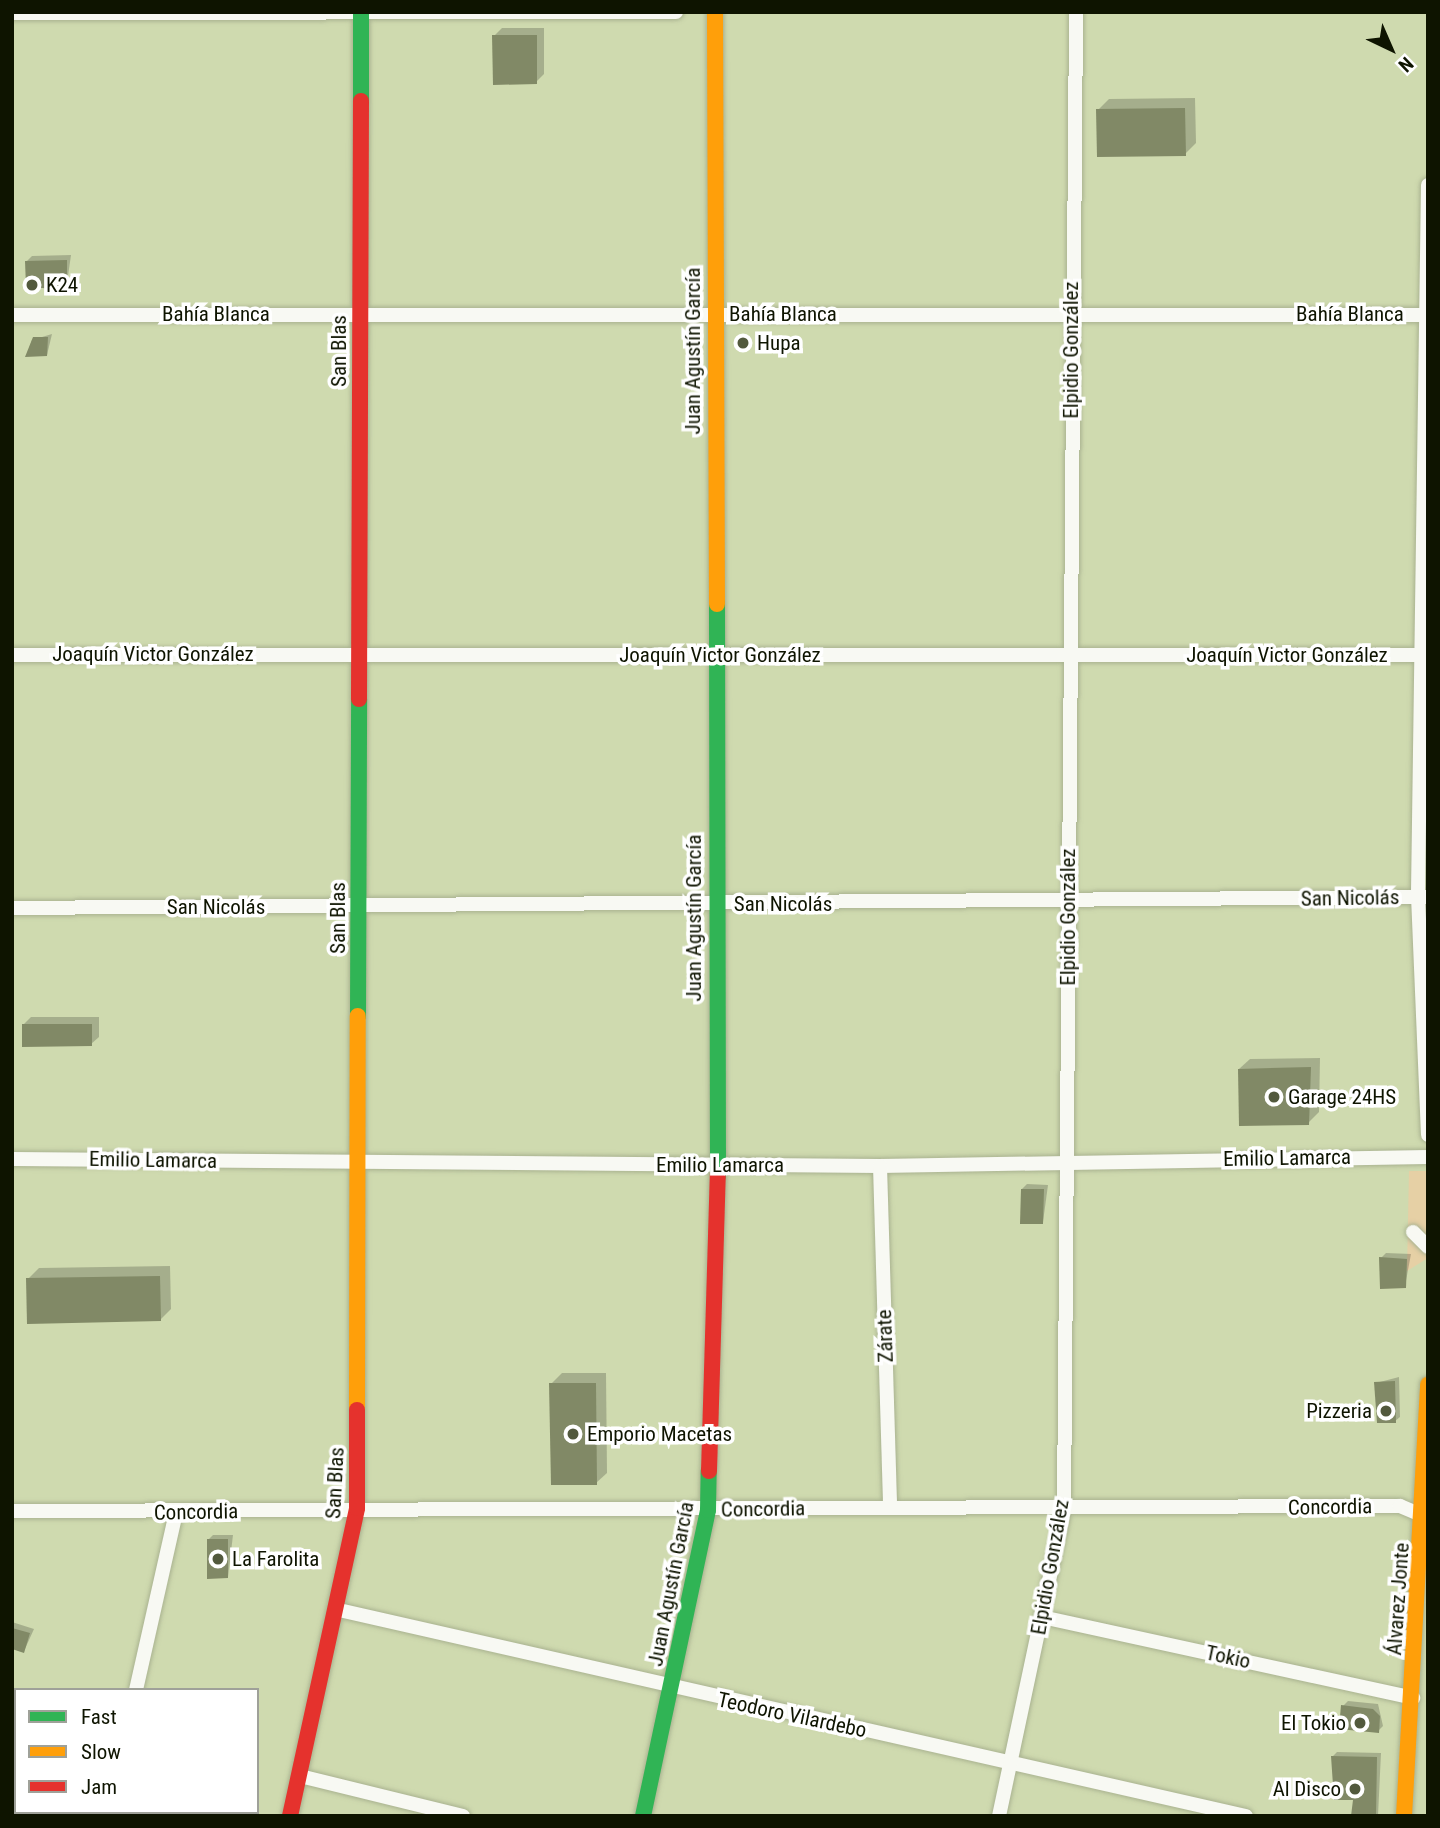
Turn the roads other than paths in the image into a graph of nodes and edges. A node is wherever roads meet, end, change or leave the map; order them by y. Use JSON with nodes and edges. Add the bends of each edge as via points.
{"nodes":[{"id":1,"x":676,"y":12,"type":"edge"},
{"id":2,"x":715,"y":12,"type":"edge"},
{"id":3,"x":1076,"y":12,"type":"edge"},
{"id":4,"x":12,"y":13,"type":"edge"},
{"id":5,"x":360,"y":13,"type":"edge"},
{"id":6,"x":539,"y":13,"type":"edge"},
{"id":7,"x":1428,"y":184,"type":"edge"},
{"id":8,"x":360,"y":313,"type":"junction"},
{"id":9,"x":1071,"y":313,"type":"junction"},
{"id":10,"x":714,"y":314,"type":"junction"},
{"id":11,"x":12,"y":315,"type":"edge"},
{"id":12,"x":1426,"y":315,"type":"edge"},
{"id":13,"x":12,"y":654,"type":"edge"},
{"id":14,"x":358,"y":654,"type":"junction"},
{"id":15,"x":714,"y":655,"type":"junction"},
{"id":16,"x":1427,"y":655,"type":"edge"},
{"id":17,"x":1072,"y":656,"type":"junction"},
{"id":18,"x":1423,"y":896,"type":"edge"},
{"id":19,"x":715,"y":904,"type":"junction"},
{"id":20,"x":1068,"y":904,"type":"junction"},
{"id":21,"x":359,"y":906,"type":"junction"},
{"id":22,"x":12,"y":908,"type":"edge"},
{"id":23,"x":1428,"y":1135,"type":"edge"},
{"id":24,"x":1428,"y":1157,"type":"edge"},
{"id":25,"x":12,"y":1159,"type":"edge"},
{"id":26,"x":1068,"y":1160,"type":"junction"},
{"id":27,"x":360,"y":1163,"type":"junction"},
{"id":28,"x":718,"y":1164,"type":"junction"},
{"id":29,"x":880,"y":1166,"type":"junction"},
{"id":30,"x":1413,"y":1232,"type":"dead end"},
{"id":31,"x":1428,"y":1247,"type":"edge"},
{"id":32,"x":1428,"y":1385,"type":"edge"},
{"id":33,"x":890,"y":1506,"type":"junction"},
{"id":34,"x":358,"y":1508,"type":"junction"},
{"id":35,"x":708,"y":1510,"type":"junction"},
{"id":36,"x":1064,"y":1510,"type":"junction"},
{"id":37,"x":12,"y":1511,"type":"edge"},
{"id":38,"x":176,"y":1513,"type":"junction"},
{"id":39,"x":1426,"y":1517,"type":"edge"},
{"id":40,"x":339,"y":1609,"type":"junction"},
{"id":41,"x":1042,"y":1617,"type":"junction"},
{"id":42,"x":136,"y":1688,"type":"edge"},
{"id":43,"x":672,"y":1690,"type":"junction"},
{"id":44,"x":1413,"y":1698,"type":"junction"},
{"id":45,"x":1011,"y":1762,"type":"junction"},
{"id":46,"x":300,"y":1776,"type":"junction"},
{"id":47,"x":290,"y":1816,"type":"edge"},
{"id":48,"x":463,"y":1816,"type":"edge"},
{"id":49,"x":643,"y":1816,"type":"edge"},
{"id":50,"x":999,"y":1816,"type":"edge"},
{"id":51,"x":1246,"y":1816,"type":"edge"},
{"id":52,"x":1404,"y":1816,"type":"edge"}],
"edges":[{"from":1,"to":6,"type":"street"},
{"from":2,"to":10,"type":"street","name":"Juan Agustín García"},
{"from":3,"to":9,"type":"street","name":"Elpidio González"},
{"from":4,"to":5,"type":"street"},
{"from":5,"to":6,"type":"street"},
{"from":5,"to":8,"type":"street","name":"San Blas"},
{"from":7,"to":12,"type":"street"},
{"from":8,"to":10,"type":"street","name":"Bahía Blanca"},
{"from":8,"to":11,"type":"street","name":"Bahía Blanca"},
{"from":8,"to":14,"type":"street","name":"San Blas"},
{"from":9,"to":10,"type":"street","name":"Bahía Blanca"},
{"from":9,"to":12,"type":"street","name":"Bahía Blanca"},
{"from":9,"to":17,"type":"street","name":"Elpidio González"},
{"from":10,"to":15,"type":"street","name":"Juan Agustín García"},
{"from":12,"to":16,"type":"street"},
{"from":13,"to":14,"type":"street","name":"Joaquín Victor González"},
{"from":14,"to":15,"type":"street","name":"Joaquín Victor González"},
{"from":14,"to":21,"type":"street","name":"San Blas"},
{"from":15,"to":17,"type":"street","name":"Joaquín Victor González"},
{"from":15,"to":19,"type":"street","name":"Juan Agustín García"},
{"from":16,"to":17,"type":"street","name":"Joaquín Victor González"},
{"from":16,"to":18,"type":"street"},
{"from":17,"to":20,"type":"street","name":"Elpidio González"},
{"from":18,"to":20,"type":"street","name":"San Nicolás"},
{"from":18,"to":23,"type":"street"},
{"from":19,"to":20,"type":"street","name":"San Nicolás"},
{"from":19,"to":21,"type":"street","name":"San Nicolás"},
{"from":19,"to":28,"type":"street","name":"Juan Agustín García"},
{"from":20,"to":26,"type":"street","name":"Elpidio González"},
{"from":21,"to":22,"type":"street","name":"San Nicolás"},
{"from":21,"to":27,"type":"street","name":"San Blas"},
{"from":24,"to":26,"type":"street","name":"Emilio Lamarca"},
{"from":25,"to":27,"type":"street","name":"Emilio Lamarca"},
{"from":26,"to":29,"type":"street","name":"Emilio Lamarca"},
{"from":26,"to":36,"type":"street","name":"Elpidio González"},
{"from":27,"to":28,"type":"street","name":"Emilio Lamarca"},
{"from":27,"to":34,"type":"street","name":"San Blas"},
{"from":28,"to":29,"type":"street","name":"Emilio Lamarca"},
{"from":28,"to":35,"type":"street","name":"Juan Agustín García"},
{"from":29,"to":33,"type":"street","name":"Zárate"},
{"from":30,"to":31,"type":"street"},
{"from":32,"to":39,"type":"street","name":"Álvarez Jonte"},
{"from":33,"to":35,"type":"street","name":"Concordia"},
{"from":33,"to":36,"type":"street","name":"Concordia"},
{"from":34,"to":35,"type":"street","name":"Concordia"},
{"from":34,"to":38,"type":"street","name":"Concordia"},
{"from":34,"to":40,"type":"street","name":"San Blas"},
{"from":35,"to":43,"type":"street","name":"Juan Agustín García"},
{"from":36,"to":39,"type":"street","name":"Concordia","via":[[1400,1506]]},
{"from":36,"to":41,"type":"street","name":"Elpidio González"},
{"from":37,"to":38,"type":"street","name":"Concordia"},
{"from":38,"to":42,"type":"street"},
{"from":39,"to":44,"type":"street","name":"Álvarez Jonte"},
{"from":40,"to":43,"type":"street","name":"Teodoro Vilardebo"},
{"from":40,"to":46,"type":"street","name":"San Blas"},
{"from":41,"to":44,"type":"street","name":"Tokio"},
{"from":41,"to":45,"type":"street","name":"Elpidio González"},
{"from":43,"to":45,"type":"street","name":"Teodoro Vilardebo"},
{"from":43,"to":49,"type":"street","name":"Juan Agustín García"},
{"from":44,"to":52,"type":"street","name":"Álvarez Jonte"},
{"from":45,"to":50,"type":"street","name":"Elpidio González"},
{"from":45,"to":51,"type":"street","name":"Teodoro Vilardebo"},
{"from":46,"to":47,"type":"street","name":"San Blas"},
{"from":46,"to":48,"type":"street"}]}
